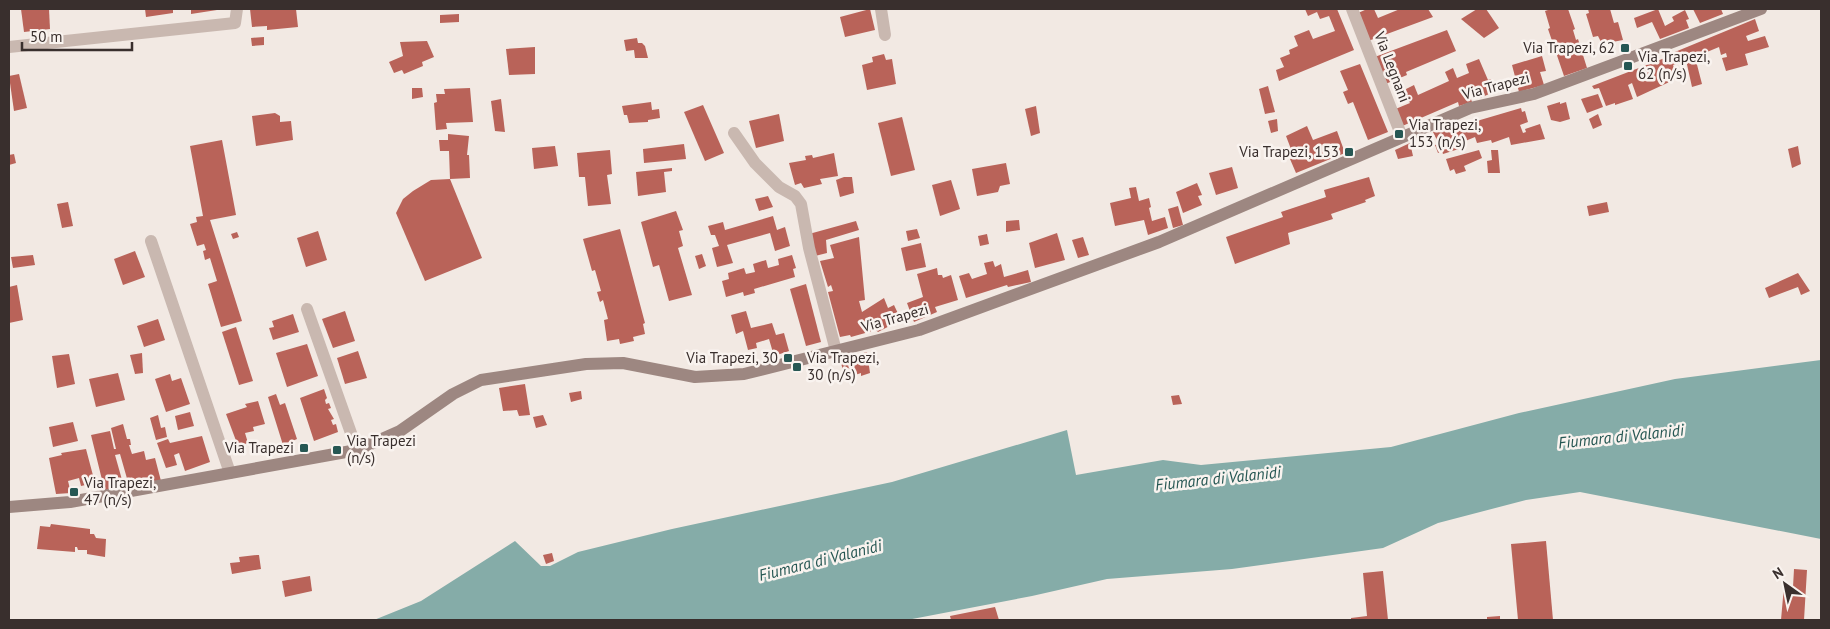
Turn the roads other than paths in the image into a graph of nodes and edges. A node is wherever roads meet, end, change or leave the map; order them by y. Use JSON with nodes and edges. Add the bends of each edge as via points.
{"nodes":[{"id":1,"x":237,"y":9,"type":"edge"},
{"id":2,"x":881,"y":9,"type":"edge"},
{"id":3,"x":1352,"y":9,"type":"edge"},
{"id":4,"x":1761,"y":9,"type":"edge"},
{"id":5,"x":885,"y":36,"type":"dead end"},
{"id":6,"x":9,"y":47,"type":"edge"},
{"id":7,"x":734,"y":133,"type":"dead end"},
{"id":8,"x":1402,"y":137,"type":"junction"},
{"id":9,"x":151,"y":241,"type":"dead end"},
{"id":10,"x":307,"y":309,"type":"dead end"},
{"id":11,"x":836,"y":351,"type":"junction"},
{"id":12,"x":356,"y":450,"type":"junction"},
{"id":13,"x":230,"y":473,"type":"junction"},
{"id":14,"x":9,"y":507,"type":"edge"}],
"edges":[{"from":1,"to":6,"type":"street","via":[[235,23]]},
{"from":2,"to":5,"type":"street"},
{"from":3,"to":8,"type":"street","name":"Via Legnani"},
{"from":4,"to":8,"type":"street","name":"Via Trapezi","via":[[1534,94],[1470,108]]},
{"from":7,"to":11,"type":"street","via":[[755,163],[801,204]]},
{"from":8,"to":11,"type":"street","name":"Via Trapezi","via":[[1159,242],[919,330]]},
{"from":9,"to":13,"type":"street"},
{"from":10,"to":12,"type":"street"},
{"from":11,"to":12,"type":"street","name":"Via Trapezi","via":[[744,374],[695,376],[623,363],[586,364],[481,380],[453,394],[400,431]]},
{"from":12,"to":13,"type":"street","name":"Via Trapezi"},
{"from":13,"to":14,"type":"street","name":"Via Trapezi","via":[[70,502]]}]}
